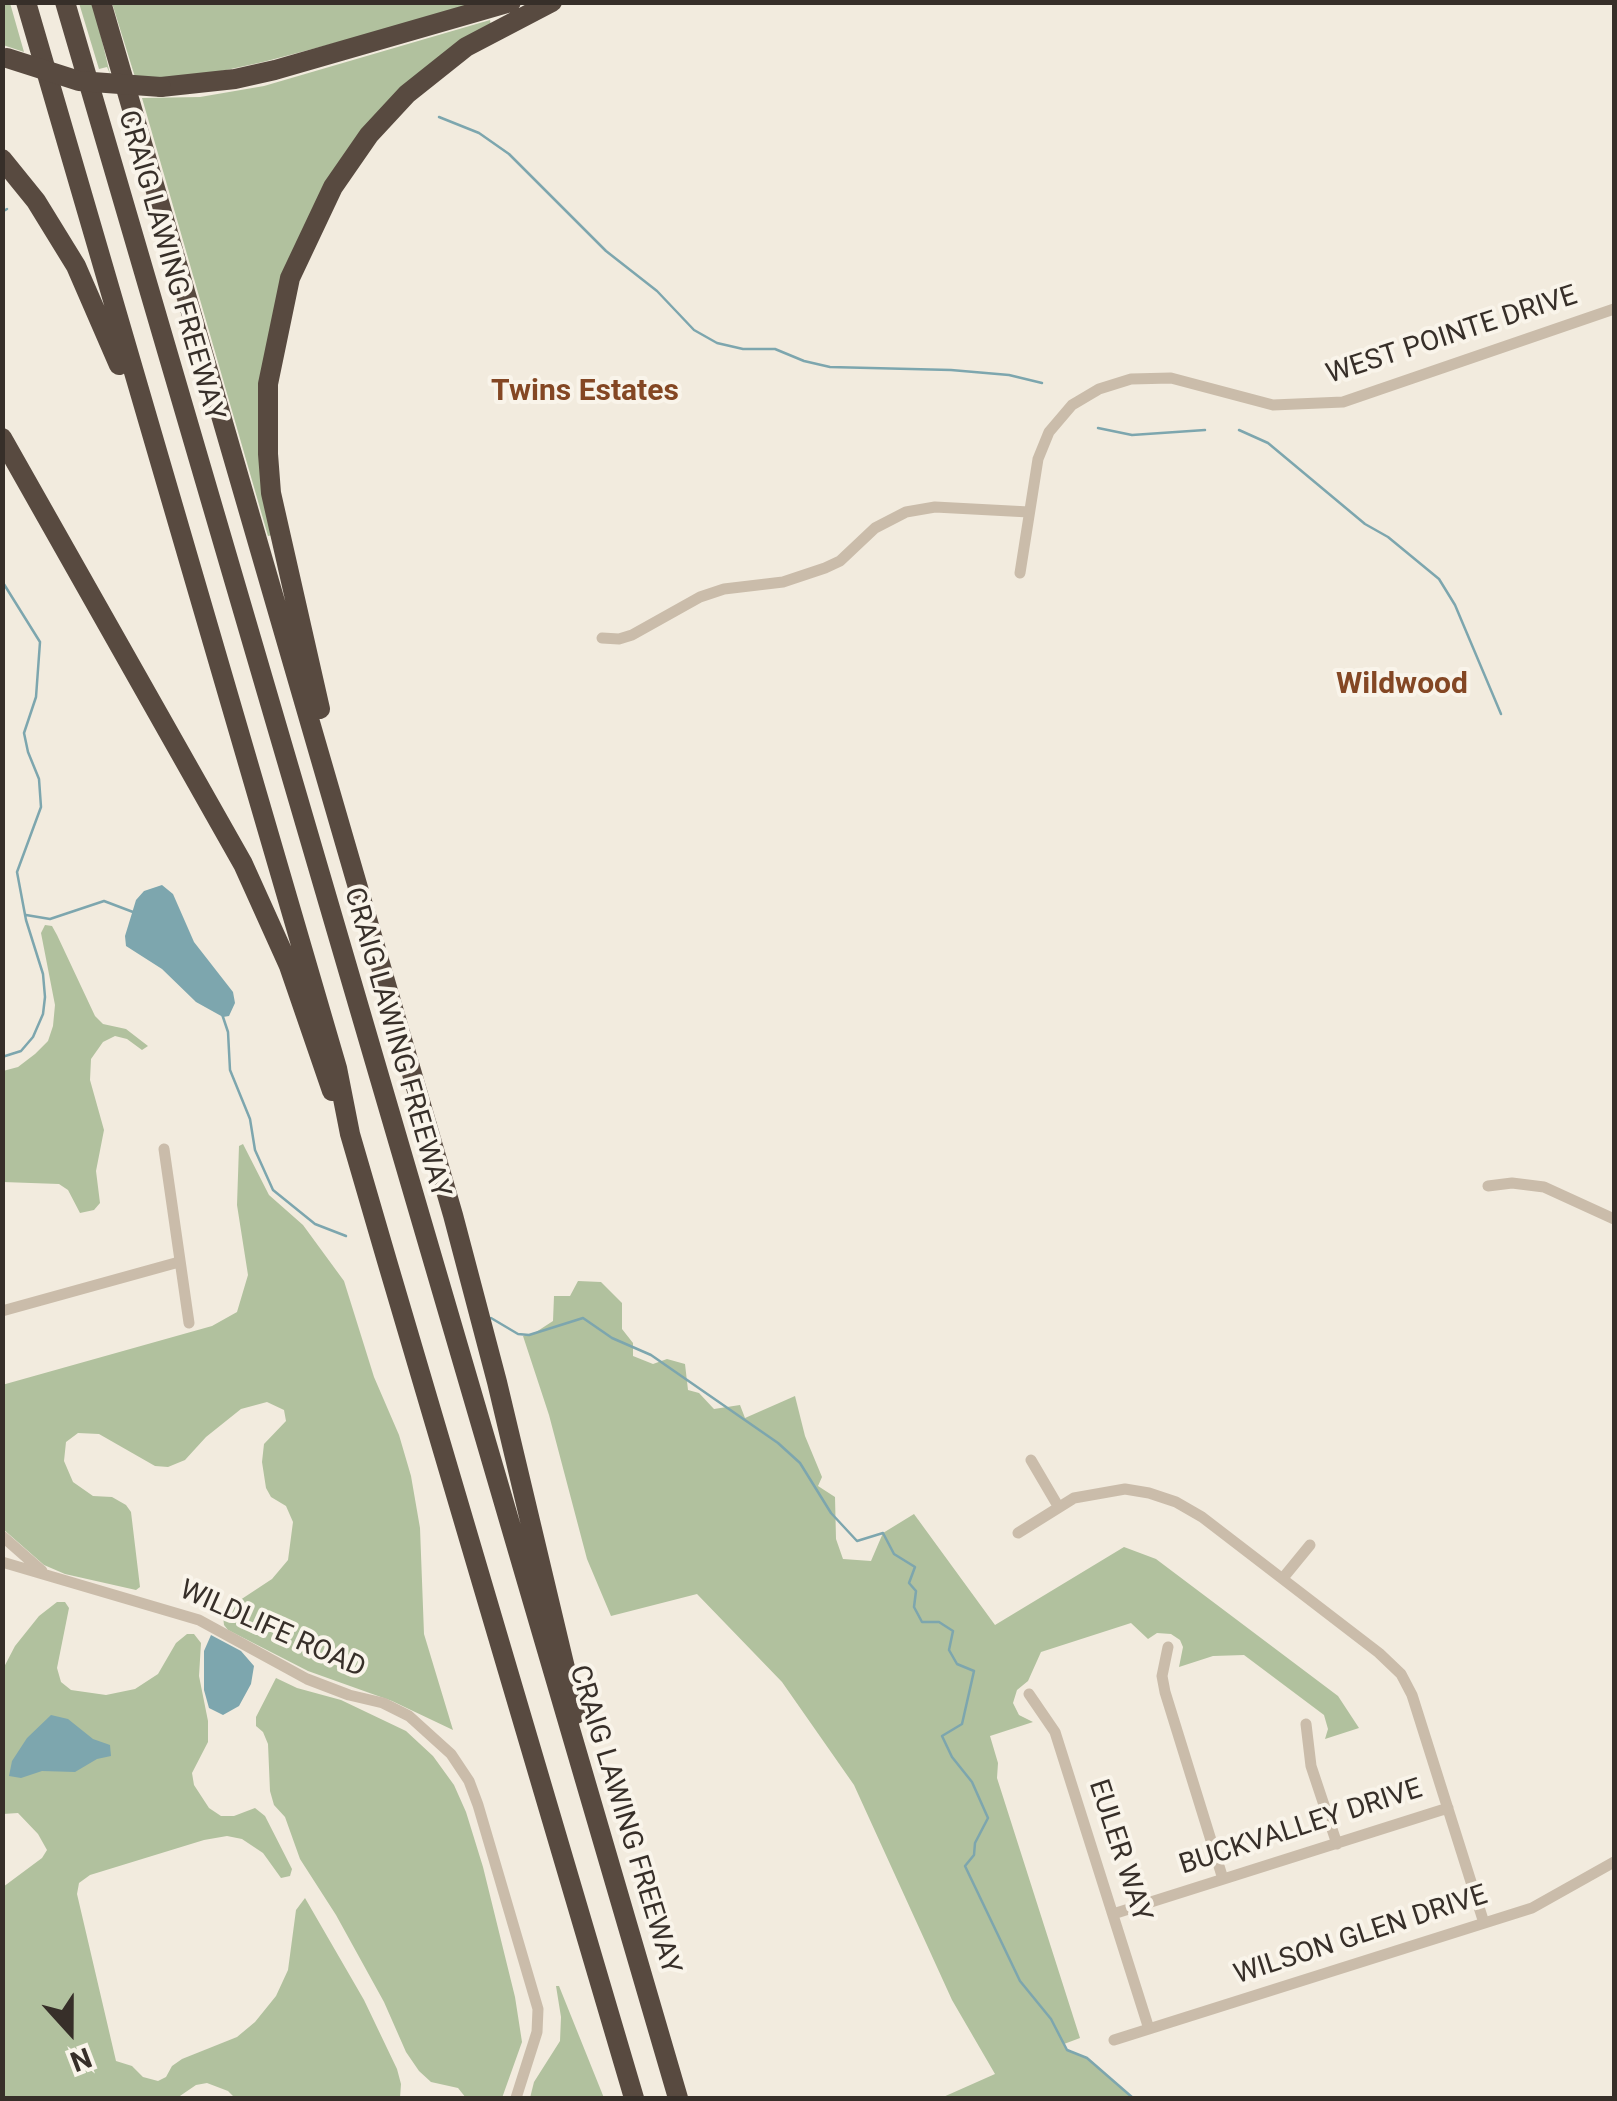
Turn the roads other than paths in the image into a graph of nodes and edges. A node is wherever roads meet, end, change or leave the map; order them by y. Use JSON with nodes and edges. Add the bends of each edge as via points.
{"nodes":[{"id":1,"x":26,"y":2,"type":"edge"},
{"id":2,"x":65,"y":2,"type":"edge"},
{"id":3,"x":101,"y":2,"type":"edge"},
{"id":4,"x":511,"y":2,"type":"edge"},
{"id":5,"x":552,"y":2,"type":"edge"},
{"id":6,"x":5,"y":57,"type":"edge"},
{"id":7,"x":2,"y":159,"type":"edge"},
{"id":8,"x":1614,"y":309,"type":"edge"},
{"id":9,"x":2,"y":438,"type":"edge"},
{"id":10,"x":1030,"y":512,"type":"junction"},
{"id":11,"x":1020,"y":573,"type":"dead end"},
{"id":12,"x":197,"y":593,"type":"junction"},
{"id":13,"x":602,"y":638,"type":"dead end"},
{"id":14,"x":346,"y":844,"type":"junction"},
{"id":15,"x":350,"y":1134,"type":"junction"},
{"id":16,"x":164,"y":1148,"type":"dead end"},
{"id":17,"x":1488,"y":1186,"type":"dead end"},
{"id":18,"x":1614,"y":1219,"type":"edge"},
{"id":19,"x":179,"y":1262,"type":"junction"},
{"id":20,"x":2,"y":1311,"type":"edge"},
{"id":21,"x":189,"y":1323,"type":"dead end"},
{"id":22,"x":1031,"y":1460,"type":"dead end"},
{"id":23,"x":1058,"y":1506,"type":"junction"},
{"id":24,"x":1018,"y":1533,"type":"dead end"},
{"id":25,"x":2,"y":1536,"type":"edge"},
{"id":26,"x":1310,"y":1545,"type":"dead end"},
{"id":27,"x":4,"y":1563,"type":"edge"},
{"id":28,"x":54,"y":1578,"type":"junction"},
{"id":29,"x":1283,"y":1578,"type":"junction"},
{"id":30,"x":1168,"y":1646,"type":"dead end"},
{"id":31,"x":1029,"y":1694,"type":"dead end"},
{"id":32,"x":1306,"y":1724,"type":"dead end"},
{"id":33,"x":1448,"y":1808,"type":"junction"},
{"id":34,"x":1337,"y":1844,"type":"junction"},
{"id":35,"x":1614,"y":1862,"type":"edge"},
{"id":36,"x":1223,"y":1879,"type":"junction"},
{"id":37,"x":616,"y":1886,"type":"junction"},
{"id":38,"x":1113,"y":1914,"type":"junction"},
{"id":39,"x":1484,"y":1923,"type":"junction"},
{"id":40,"x":1149,"y":2029,"type":"junction"},
{"id":41,"x":1114,"y":2040,"type":"dead end"},
{"id":42,"x":516,"y":2098,"type":"edge"},
{"id":43,"x":634,"y":2098,"type":"edge"},
{"id":44,"x":678,"y":2098,"type":"edge"}],
"edges":[{"from":1,"to":12,"type":"highway"},
{"from":2,"to":37,"type":"highway","name":"CRAIG LAWING FREEWAY"},
{"from":3,"to":14,"type":"highway"},
{"from":4,"to":6,"type":"highway","bridge":true,"via":[[235,79],[161,87],[79,81]]},
{"from":5,"to":14,"type":"highway","via":[[466,48],[387,115],[312,226],[279,321],[266,420],[271,494]]},
{"from":7,"to":12,"type":"highway","via":[[53,226],[97,308]]},
{"from":8,"to":10,"type":"street","name":"WEST POINTE DRIVE","via":[[1343,402],[1273,405],[1171,378],[1098,389],[1049,432]]},
{"from":9,"to":15,"type":"highway","via":[[243,864]]},
{"from":10,"to":11,"type":"street","name":"WEST POINTE DRIVE"},
{"from":10,"to":13,"type":"street","via":[[906,512],[825,568],[784,582],[724,589],[632,635]]},
{"from":12,"to":15,"type":"highway","via":[[337,1068]]},
{"from":14,"to":37,"type":"highway","via":[[497,1382]]},
{"from":15,"to":43,"type":"highway"},
{"from":16,"to":19,"type":"street"},
{"from":17,"to":18,"type":"street","via":[[1544,1188]]},
{"from":19,"to":20,"type":"street"},
{"from":19,"to":21,"type":"street"},
{"from":22,"to":23,"type":"street"},
{"from":23,"to":24,"type":"street"},
{"from":23,"to":29,"type":"street","via":[[1107,1490],[1149,1493],[1202,1517]]},
{"from":25,"to":28,"type":"street"},
{"from":26,"to":29,"type":"street"},
{"from":27,"to":28,"type":"street","name":"WILDLIFE ROAD"},
{"from":28,"to":42,"type":"street","name":"WILDLIFE ROAD","via":[[199,1620],[307,1679],[409,1716],[451,1754],[478,1805],[538,2009]]},
{"from":29,"to":33,"type":"street","via":[[1402,1674]]},
{"from":30,"to":36,"type":"street","via":[[1165,1692]]},
{"from":31,"to":38,"type":"street","name":"EULER WAY","via":[[1055,1732]]},
{"from":32,"to":34,"type":"street","via":[[1311,1766]]},
{"from":33,"to":34,"type":"street","name":"BUCKVALLEY DRIVE"},
{"from":33,"to":39,"type":"street"},
{"from":34,"to":36,"type":"street","name":"BUCKVALLEY DRIVE"},
{"from":35,"to":39,"type":"street","name":"WILSON GLEN DRIVE","via":[[1532,1908]]},
{"from":36,"to":38,"type":"street","name":"BUCKVALLEY DRIVE"},
{"from":37,"to":44,"type":"highway","name":"CRAIG LAWING FREEWAY"},
{"from":38,"to":40,"type":"street","name":"EULER WAY"},
{"from":39,"to":40,"type":"street","name":"WILSON GLEN DRIVE"},
{"from":40,"to":41,"type":"street","name":"WILSON GLEN DRIVE"}]}
